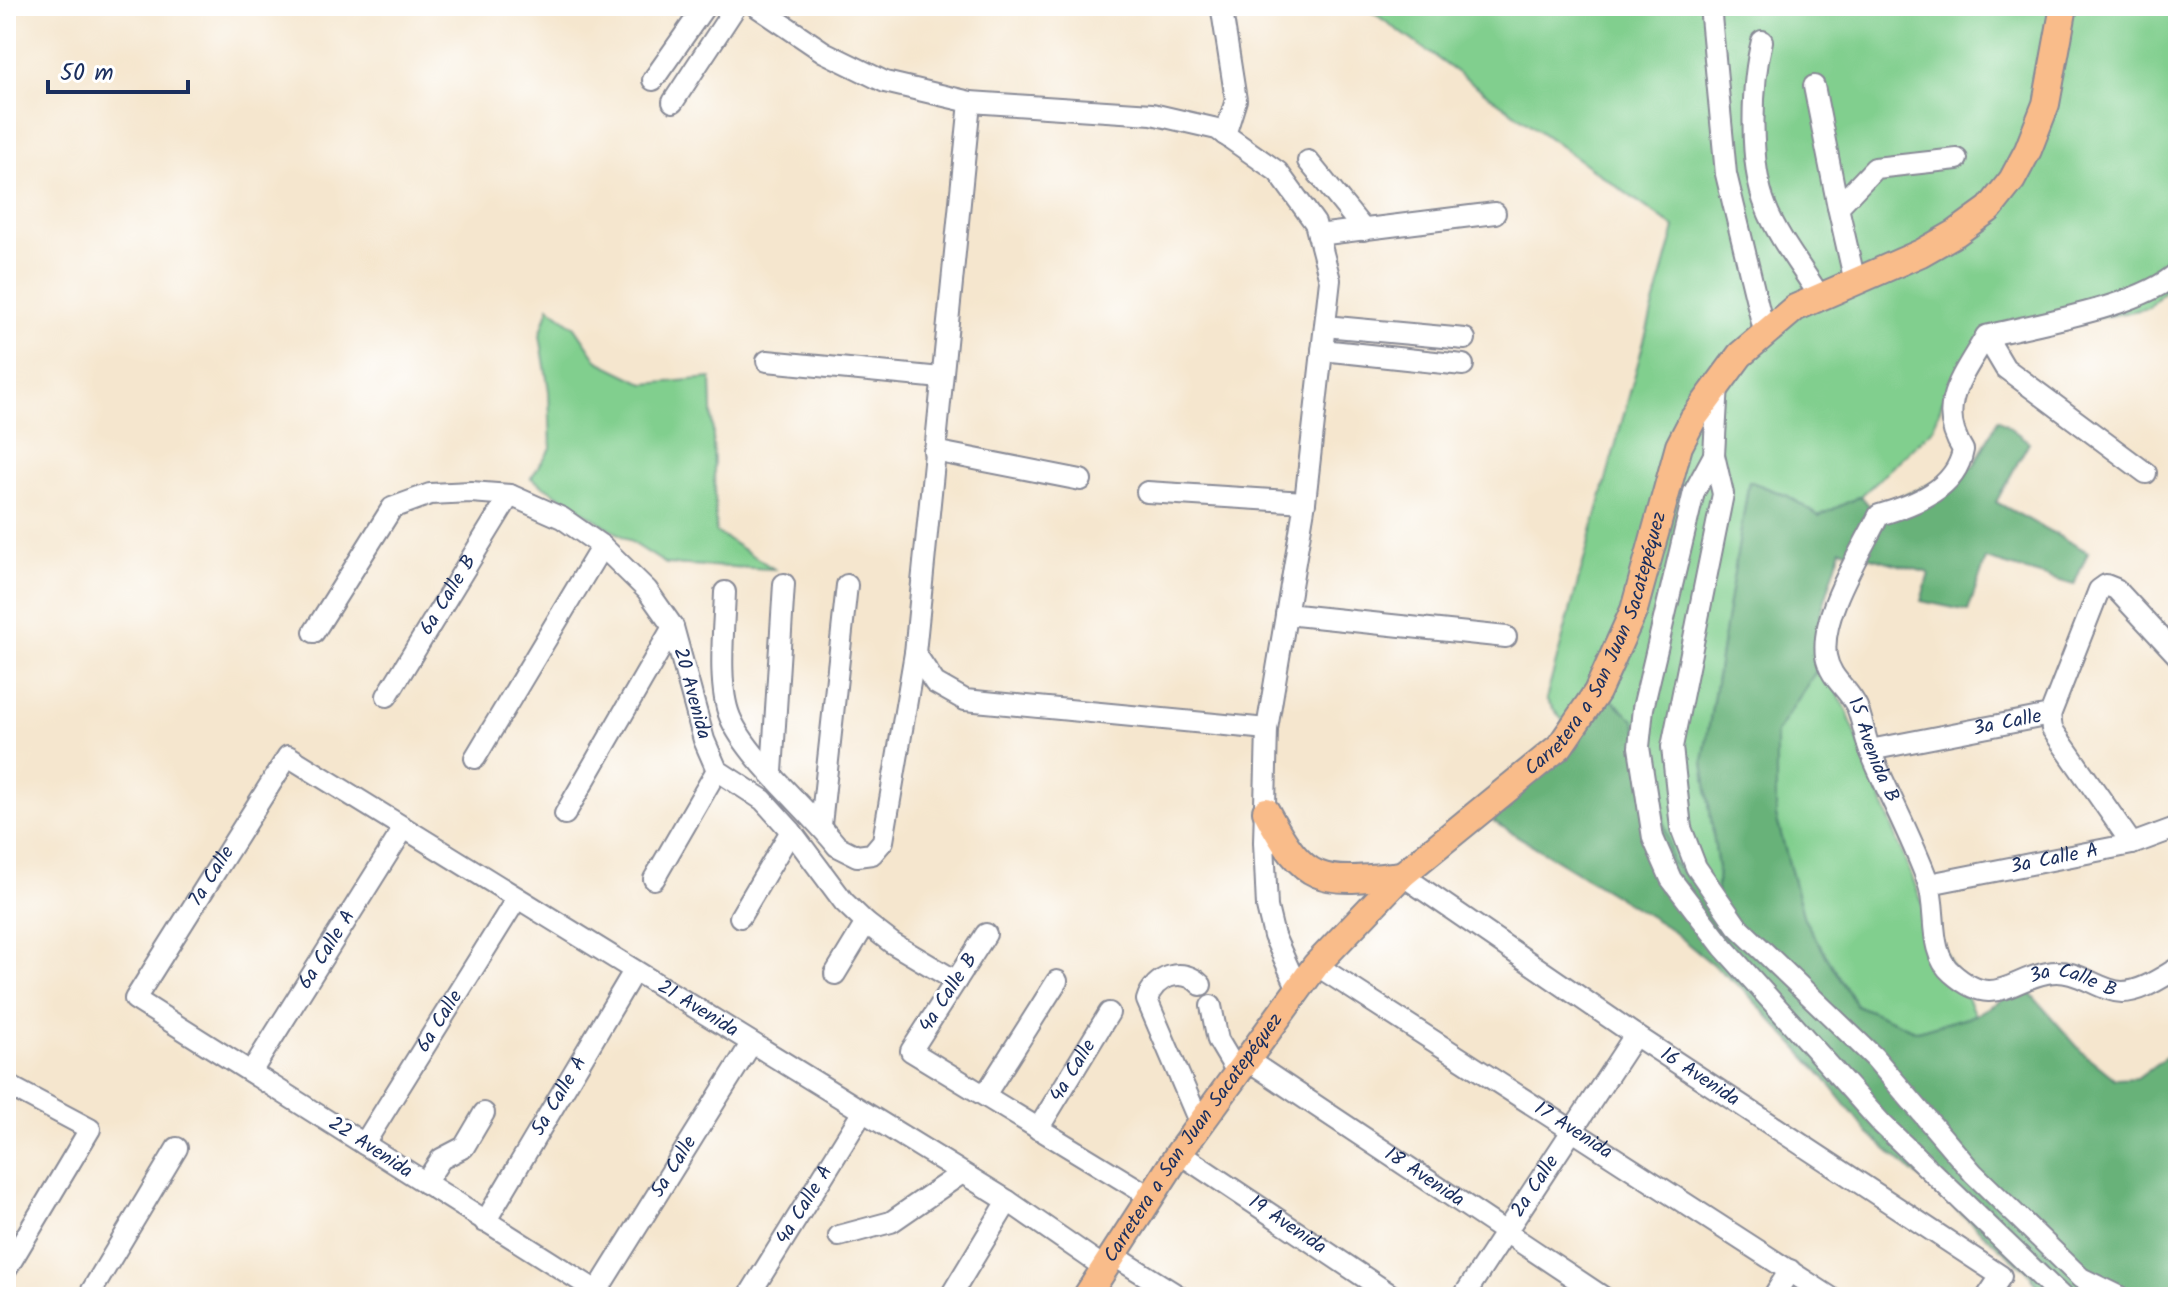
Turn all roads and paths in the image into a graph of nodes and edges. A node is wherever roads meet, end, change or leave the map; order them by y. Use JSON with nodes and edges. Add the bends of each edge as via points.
{"nodes":[{"id":1,"x":705,"y":6,"type":"edge"},
{"id":2,"x":736,"y":6,"type":"edge"},
{"id":3,"x":756,"y":6,"type":"edge"},
{"id":4,"x":1710,"y":6,"type":"edge"},
{"id":5,"x":2064,"y":6,"type":"edge"},
{"id":6,"x":1222,"y":11,"type":"dead end"},
{"id":7,"x":1762,"y":41,"type":"dead end"},
{"id":8,"x":653,"y":80,"type":"dead end"},
{"id":9,"x":1814,"y":86,"type":"dead end"},
{"id":10,"x":673,"y":102,"type":"dead end"},
{"id":11,"x":970,"y":102,"type":"junction"},
{"id":12,"x":1225,"y":135,"type":"junction"},
{"id":13,"x":1957,"y":159,"type":"dead end"},
{"id":14,"x":1308,"y":161,"type":"dead end"},
{"id":15,"x":1838,"y":207,"type":"junction"},
{"id":16,"x":1495,"y":213,"type":"dead end"},
{"id":17,"x":1364,"y":230,"type":"junction"},
{"id":18,"x":1318,"y":235,"type":"junction"},
{"id":19,"x":2178,"y":272,"type":"edge"},
{"id":20,"x":1855,"y":282,"type":"junction"},
{"id":21,"x":1820,"y":297,"type":"junction"},
{"id":22,"x":1325,"y":326,"type":"junction"},
{"id":23,"x":1764,"y":331,"type":"junction"},
{"id":24,"x":1986,"y":336,"type":"junction"},
{"id":25,"x":1465,"y":339,"type":"dead end"},
{"id":26,"x":1322,"y":350,"type":"junction"},
{"id":27,"x":767,"y":361,"type":"dead end"},
{"id":28,"x":1463,"y":365,"type":"dead end"},
{"id":29,"x":941,"y":378,"type":"junction"},
{"id":30,"x":1718,"y":383,"type":"junction"},
{"id":31,"x":934,"y":451,"type":"junction"},
{"id":32,"x":1714,"y":455,"type":"junction"},
{"id":33,"x":2146,"y":473,"type":"dead end"},
{"id":34,"x":1081,"y":480,"type":"dead end"},
{"id":35,"x":1147,"y":492,"type":"dead end"},
{"id":36,"x":510,"y":495,"type":"junction"},
{"id":37,"x":1305,"y":502,"type":"junction"},
{"id":38,"x":602,"y":546,"type":"junction"},
{"id":39,"x":784,"y":584,"type":"dead end"},
{"id":40,"x":847,"y":585,"type":"dead end"},
{"id":41,"x":725,"y":592,"type":"dead end"},
{"id":42,"x":1286,"y":614,"type":"junction"},
{"id":43,"x":673,"y":627,"type":"junction"},
{"id":44,"x":314,"y":632,"type":"dead end"},
{"id":45,"x":1506,"y":637,"type":"dead end"},
{"id":46,"x":915,"y":653,"type":"junction"},
{"id":47,"x":2178,"y":656,"type":"edge"},
{"id":48,"x":387,"y":696,"type":"dead end"},
{"id":49,"x":2050,"y":715,"type":"junction"},
{"id":50,"x":1267,"y":729,"type":"junction"},
{"id":51,"x":1870,"y":750,"type":"junction"},
{"id":52,"x":288,"y":756,"type":"joint"},
{"id":53,"x":475,"y":758,"type":"dead end"},
{"id":54,"x":717,"y":770,"type":"junction"},
{"id":55,"x":772,"y":772,"type":"junction"},
{"id":56,"x":1266,"y":811,"type":"junction"},
{"id":57,"x":565,"y":814,"type":"dead end"},
{"id":58,"x":821,"y":825,"type":"junction"},
{"id":59,"x":2178,"y":827,"type":"edge"},
{"id":60,"x":404,"y":828,"type":"junction"},
{"id":61,"x":791,"y":831,"type":"junction"},
{"id":62,"x":2132,"y":844,"type":"junction"},
{"id":63,"x":1402,"y":875,"type":"junction"},
{"id":64,"x":654,"y":879,"type":"dead end"},
{"id":65,"x":1929,"y":884,"type":"junction"},
{"id":66,"x":517,"y":898,"type":"junction"},
{"id":67,"x":740,"y":917,"type":"dead end"},
{"id":68,"x":866,"y":923,"type":"junction"},
{"id":69,"x":986,"y":934,"type":"dead end"},
{"id":70,"x":1316,"y":965,"type":"junction"},
{"id":71,"x":2178,"y":968,"type":"edge"},
{"id":72,"x":634,"y":971,"type":"junction"},
{"id":73,"x":835,"y":974,"type":"dead end"},
{"id":74,"x":956,"y":981,"type":"junction"},
{"id":75,"x":1057,"y":981,"type":"dead end"},
{"id":76,"x":1969,"y":984,"type":"joint"},
{"id":77,"x":1201,"y":985,"type":"dead end"},
{"id":78,"x":1297,"y":987,"type":"junction"},
{"id":79,"x":135,"y":999,"type":"joint"},
{"id":80,"x":1211,"y":1006,"type":"dead end"},
{"id":81,"x":1109,"y":1013,"type":"dead end"},
{"id":82,"x":1635,"y":1035,"type":"junction"},
{"id":83,"x":751,"y":1044,"type":"junction"},
{"id":84,"x":1242,"y":1066,"type":"junction"},
{"id":85,"x":251,"y":1072,"type":"junction"},
{"id":86,"x":8,"y":1091,"type":"edge"},
{"id":87,"x":985,"y":1095,"type":"junction"},
{"id":88,"x":484,"y":1113,"type":"dead end"},
{"id":89,"x":862,"y":1113,"type":"junction"},
{"id":90,"x":1200,"y":1124,"type":"junction"},
{"id":91,"x":1038,"y":1129,"type":"junction"},
{"id":92,"x":1573,"y":1130,"type":"junction"},
{"id":93,"x":364,"y":1144,"type":"junction"},
{"id":94,"x":177,"y":1148,"type":"dead end"},
{"id":95,"x":1179,"y":1153,"type":"junction"},
{"id":96,"x":962,"y":1173,"type":"junction"},
{"id":97,"x":425,"y":1183,"type":"junction"},
{"id":98,"x":1151,"y":1197,"type":"junction"},
{"id":99,"x":1008,"y":1201,"type":"junction"},
{"id":100,"x":485,"y":1222,"type":"junction"},
{"id":101,"x":1506,"y":1232,"type":"junction"},
{"id":102,"x":839,"y":1236,"type":"dead end"},
{"id":103,"x":1109,"y":1262,"type":"junction"},
{"id":104,"x":6,"y":1270,"type":"edge"},
{"id":105,"x":1790,"y":1270,"type":"junction"},
{"id":106,"x":602,"y":1294,"type":"edge"},
{"id":107,"x":88,"y":1297,"type":"edge"},
{"id":108,"x":748,"y":1297,"type":"edge"},
{"id":109,"x":950,"y":1297,"type":"edge"},
{"id":110,"x":1086,"y":1297,"type":"edge"},
{"id":111,"x":1180,"y":1297,"type":"edge"},
{"id":112,"x":1394,"y":1297,"type":"edge"},
{"id":113,"x":1463,"y":1297,"type":"edge"},
{"id":114,"x":1603,"y":1297,"type":"edge"},
{"id":115,"x":1773,"y":1297,"type":"edge"},
{"id":116,"x":1830,"y":1297,"type":"edge"},
{"id":117,"x":1987,"y":1297,"type":"edge"},
{"id":118,"x":2062,"y":1297,"type":"edge"},
{"id":119,"x":2120,"y":1297,"type":"edge"}],
"edges":[{"from":1,"to":8,"type":"street"},
{"from":2,"to":10,"type":"street"},
{"from":3,"to":11,"type":"street","via":[[824,52],[885,82]]},
{"from":4,"to":23,"type":"street","via":[[1726,174]]},
{"from":5,"to":20,"type":"main road","name":"Carretera a San Juan Sacatepéquez","via":[[2046,104],[2012,180],[1989,209],[1956,233]]},
{"from":6,"to":12,"type":"street","via":[[1236,100]]},
{"from":7,"to":21,"type":"street","via":[[1754,92],[1759,185],[1766,209]]},
{"from":9,"to":15,"type":"street"},
{"from":11,"to":12,"type":"street","via":[[1152,114]]},
{"from":11,"to":29,"type":"street"},
{"from":12,"to":18,"type":"street","via":[[1278,172]]},
{"from":13,"to":15,"type":"street","via":[[1875,168]]},
{"from":14,"to":17,"type":"street"},
{"from":15,"to":20,"type":"street"},
{"from":16,"to":17,"type":"street"},
{"from":17,"to":18,"type":"street"},
{"from":18,"to":22,"type":"street","via":[[1330,280]]},
{"from":19,"to":24,"type":"street","via":[[2164,285],[2108,305]]},
{"from":20,"to":21,"type":"main road","name":"Carretera a San Juan Sacatepéquez"},
{"from":21,"to":23,"type":"main road","name":"Carretera a San Juan Sacatepéquez"},
{"from":22,"to":25,"type":"street"},
{"from":22,"to":26,"type":"street"},
{"from":23,"to":30,"type":"main road","name":"Carretera a San Juan Sacatepéquez"},
{"from":24,"to":33,"type":"street","via":[[2005,368]]},
{"from":24,"to":51,"type":"street","name":"15 Avenida B","via":[[1949,410],[1952,433],[1963,450],[1959,468],[1924,497],[1879,515],[1826,634],[1826,656],[1836,682],[1856,705]]},
{"from":26,"to":28,"type":"street"},
{"from":26,"to":37,"type":"street"},
{"from":27,"to":29,"type":"street"},
{"from":29,"to":31,"type":"street"},
{"from":30,"to":32,"type":"street"},
{"from":30,"to":63,"type":"main road","name":"Carretera a San Juan Sacatepéquez","via":[[1679,446],[1634,610],[1597,692],[1560,746]]},
{"from":31,"to":34,"type":"street"},
{"from":31,"to":46,"type":"street"},
{"from":32,"to":118,"type":"street","via":[[1694,492],[1643,708],[1639,747],[1653,838],[1671,879],[1723,947],[1882,1124]]},
{"from":32,"to":119,"type":"street","via":[[1723,494],[1672,747],[1681,828],[1696,867],[1737,926],[1874,1057],[1973,1173],[2081,1278]]},
{"from":35,"to":37,"type":"street"},
{"from":36,"to":38,"type":"street","name":"20 Avenida","via":[[562,518]]},
{"from":36,"to":44,"type":"street","name":"20 Avenida","via":[[430,494],[392,508]]},
{"from":36,"to":48,"type":"street","name":"6a Calle B"},
{"from":37,"to":42,"type":"street"},
{"from":38,"to":43,"type":"street","name":"20 Avenida","via":[[647,590]]},
{"from":38,"to":53,"type":"street"},
{"from":39,"to":55,"type":"street"},
{"from":40,"to":58,"type":"street"},
{"from":41,"to":55,"type":"street","via":[[723,655],[730,716]]},
{"from":42,"to":45,"type":"street"},
{"from":42,"to":50,"type":"street"},
{"from":43,"to":54,"type":"street","name":"20 Avenida"},
{"from":43,"to":57,"type":"street"},
{"from":46,"to":50,"type":"street","via":[[935,683],[965,700]]},
{"from":46,"to":58,"type":"street","via":[[883,841],[872,854],[857,856],[837,846]]},
{"from":47,"to":49,"type":"street","name":"3a Calle","via":[[2116,589],[2106,585],[2099,590]]},
{"from":49,"to":51,"type":"street","name":"3a Calle"},
{"from":49,"to":62,"type":"street","via":[[2052,729]]},
{"from":50,"to":56,"type":"street"},
{"from":51,"to":65,"type":"street","name":"15 Avenida B"},
{"from":52,"to":60,"type":"street","name":"21 Avenida"},
{"from":52,"to":79,"type":"street","name":"7a Calle"},
{"from":54,"to":61,"type":"street","via":[[763,800]]},
{"from":54,"to":64,"type":"street"},
{"from":55,"to":58,"type":"street"},
{"from":56,"to":63,"type":"main road","via":[[1294,859],[1317,876],[1336,881]]},
{"from":56,"to":78,"type":"street","via":[[1267,907]]},
{"from":59,"to":62,"type":"street","name":"3a Calle A"},
{"from":60,"to":66,"type":"street","name":"21 Avenida"},
{"from":60,"to":85,"type":"street","name":"6a Calle A"},
{"from":61,"to":67,"type":"street"},
{"from":61,"to":68,"type":"street"},
{"from":62,"to":65,"type":"street","name":"3a Calle A"},
{"from":63,"to":70,"type":"main road","name":"Carretera a San Juan Sacatepéquez"},
{"from":63,"to":82,"type":"street","name":"16 Avenida"},
{"from":65,"to":76,"type":"street","name":"15 Avenida B","via":[[1940,961]]},
{"from":66,"to":72,"type":"street","name":"21 Avenida"},
{"from":66,"to":93,"type":"street","name":"6a Calle"},
{"from":68,"to":73,"type":"street"},
{"from":68,"to":74,"type":"street"},
{"from":69,"to":74,"type":"street","name":"4a Calle B"},
{"from":70,"to":78,"type":"main road","name":"Carretera a San Juan Sacatepéquez"},
{"from":70,"to":92,"type":"street","name":"17 Avenida"},
{"from":71,"to":76,"type":"street","name":"3a Calle B","via":[[2142,988],[2121,992],[2082,974],[2047,973],[2006,990]]},
{"from":72,"to":83,"type":"street","name":"21 Avenida"},
{"from":72,"to":100,"type":"street","name":"5a Calle A"},
{"from":74,"to":87,"type":"street","name":"4a Calle B","via":[[911,1051]]},
{"from":75,"to":87,"type":"street"},
{"from":77,"to":90,"type":"street","via":[[1195,978],[1170,975],[1147,1000]]},
{"from":78,"to":84,"type":"main road","name":"Carretera a San Juan Sacatepéquez"},
{"from":79,"to":85,"type":"street","name":"22 Avenida"},
{"from":80,"to":84,"type":"street","via":[[1218,1040]]},
{"from":81,"to":91,"type":"street","name":"4a Calle"},
{"from":82,"to":92,"type":"street","name":"2a Calle"},
{"from":82,"to":117,"type":"street","name":"16 Avenida","via":[[2001,1276]]},
{"from":83,"to":89,"type":"street","name":"21 Avenida"},
{"from":83,"to":106,"type":"street","name":"5a Calle"},
{"from":84,"to":90,"type":"main road","name":"Carretera a San Juan Sacatepéquez"},
{"from":84,"to":101,"type":"street","name":"18 Avenida"},
{"from":85,"to":93,"type":"street","name":"22 Avenida"},
{"from":86,"to":104,"type":"street","via":[[90,1129]]},
{"from":87,"to":91,"type":"street"},
{"from":88,"to":97,"type":"street","via":[[464,1147],[441,1159]]},
{"from":89,"to":96,"type":"street","name":"21 Avenida"},
{"from":89,"to":108,"type":"street","name":"4a Calle A"},
{"from":90,"to":95,"type":"main road","name":"Carretera a San Juan Sacatepéquez"},
{"from":91,"to":98,"type":"street"},
{"from":92,"to":101,"type":"street","name":"2a Calle"},
{"from":92,"to":105,"type":"street","name":"17 Avenida"},
{"from":93,"to":97,"type":"street","name":"22 Avenida"},
{"from":94,"to":107,"type":"street"},
{"from":95,"to":98,"type":"main road","name":"Carretera a San Juan Sacatepéquez"},
{"from":95,"to":112,"type":"street","name":"19 Avenida"},
{"from":96,"to":99,"type":"street","name":"21 Avenida"},
{"from":96,"to":102,"type":"street","via":[[891,1222]]},
{"from":97,"to":100,"type":"street","name":"22 Avenida"},
{"from":98,"to":103,"type":"main road","name":"Carretera a San Juan Sacatepéquez"},
{"from":99,"to":103,"type":"street","name":"21 Avenida"},
{"from":99,"to":109,"type":"street"},
{"from":100,"to":106,"type":"street","name":"22 Avenida"},
{"from":101,"to":113,"type":"street","name":"2a Calle"},
{"from":101,"to":114,"type":"street","name":"18 Avenida"},
{"from":103,"to":110,"type":"main road","name":"Carretera a San Juan Sacatepéquez"},
{"from":103,"to":111,"type":"street"},
{"from":105,"to":115,"type":"street"},
{"from":105,"to":116,"type":"street","name":"17 Avenida"}]}
